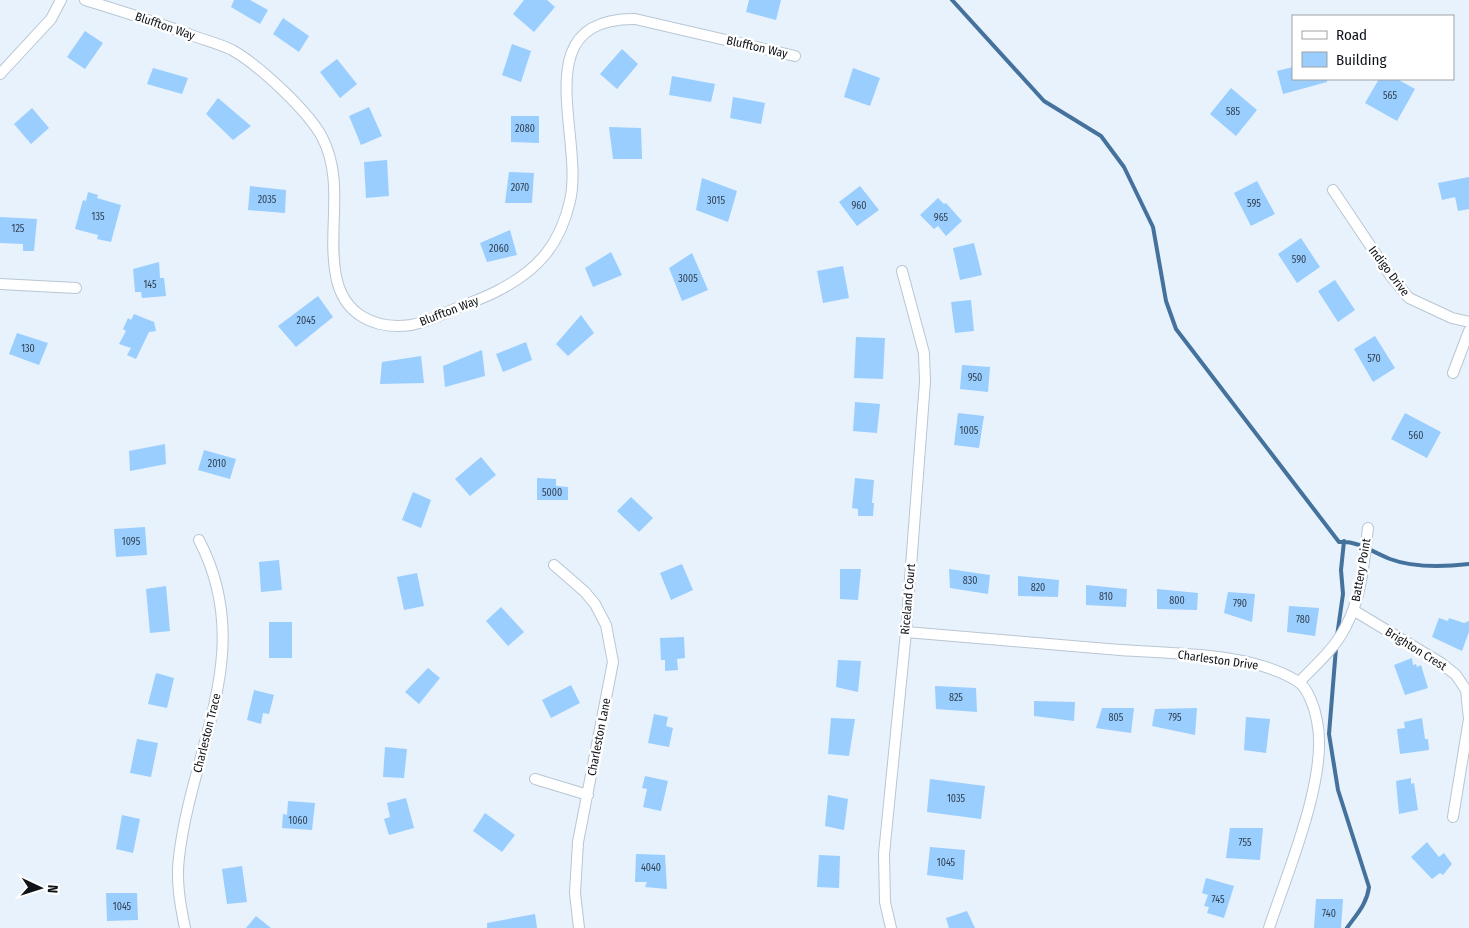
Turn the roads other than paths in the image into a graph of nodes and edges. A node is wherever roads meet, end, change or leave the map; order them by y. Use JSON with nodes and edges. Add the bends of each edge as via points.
{"nodes":[{"id":1,"x":61,"y":0,"type":"edge"},
{"id":2,"x":86,"y":0,"type":"edge"},
{"id":3,"x":795,"y":56,"type":"dead end"},
{"id":4,"x":0,"y":74,"type":"edge"},
{"id":5,"x":1333,"y":190,"type":"dead end"},
{"id":6,"x":902,"y":272,"type":"dead end"},
{"id":7,"x":0,"y":284,"type":"edge"},
{"id":8,"x":76,"y":288,"type":"dead end"},
{"id":9,"x":1469,"y":322,"type":"edge"},
{"id":10,"x":1469,"y":331,"type":"edge"},
{"id":11,"x":1453,"y":373,"type":"dead end"},
{"id":12,"x":1368,"y":528,"type":"dead end"},
{"id":13,"x":199,"y":540,"type":"dead end"},
{"id":14,"x":554,"y":566,"type":"dead end"},
{"id":15,"x":1353,"y":610,"type":"junction"},
{"id":16,"x":906,"y":632,"type":"junction"},
{"id":17,"x":1299,"y":682,"type":"junction"},
{"id":18,"x":536,"y":779,"type":"dead end"},
{"id":19,"x":588,"y":795,"type":"junction"},
{"id":20,"x":1453,"y":817,"type":"dead end"},
{"id":21,"x":185,"y":928,"type":"edge"},
{"id":22,"x":579,"y":928,"type":"edge"},
{"id":23,"x":891,"y":928,"type":"edge"},
{"id":24,"x":1269,"y":928,"type":"edge"}],
"edges":[{"from":1,"to":4,"type":"street","via":[[51,19]]},
{"from":2,"to":3,"type":"street","name":"Bluffton Way","via":[[233,51],[286,93],[322,137],[331,162],[336,202],[336,275],[341,295],[368,322],[382,325],[412,325],[492,294],[529,273],[545,257],[559,233],[571,199],[569,55],[591,28],[618,19],[635,19]]},
{"from":5,"to":9,"type":"street","name":"Indigo Drive","via":[[1409,298],[1452,318]]},
{"from":6,"to":16,"type":"street","name":"Riceland Court","via":[[924,353],[925,382]]},
{"from":7,"to":8,"type":"street"},
{"from":10,"to":11,"type":"street"},
{"from":12,"to":15,"type":"street","name":"Battery Point","via":[[1362,578]]},
{"from":13,"to":21,"type":"street","name":"Charleston Trace","via":[[210,561],[222,615],[224,655],[179,857],[179,897]]},
{"from":14,"to":19,"type":"street","name":"Charleston Lane","via":[[595,604],[611,643],[613,662]]},
{"from":15,"to":17,"type":"street","name":"Battery Point","via":[[1346,627]]},
{"from":15,"to":20,"type":"street","name":"Brighton Crest","via":[[1442,663],[1466,690],[1469,720]]},
{"from":16,"to":17,"type":"street","name":"Charleston Drive","via":[[1203,656],[1257,664]]},
{"from":16,"to":23,"type":"street","name":"Riceland Court","via":[[884,854],[884,902]]},
{"from":17,"to":24,"type":"street","via":[[1308,695],[1317,720],[1321,745],[1308,810]]},
{"from":18,"to":19,"type":"street"},
{"from":19,"to":22,"type":"street","name":"Charleston Lane","via":[[578,842],[575,885]]}]}
